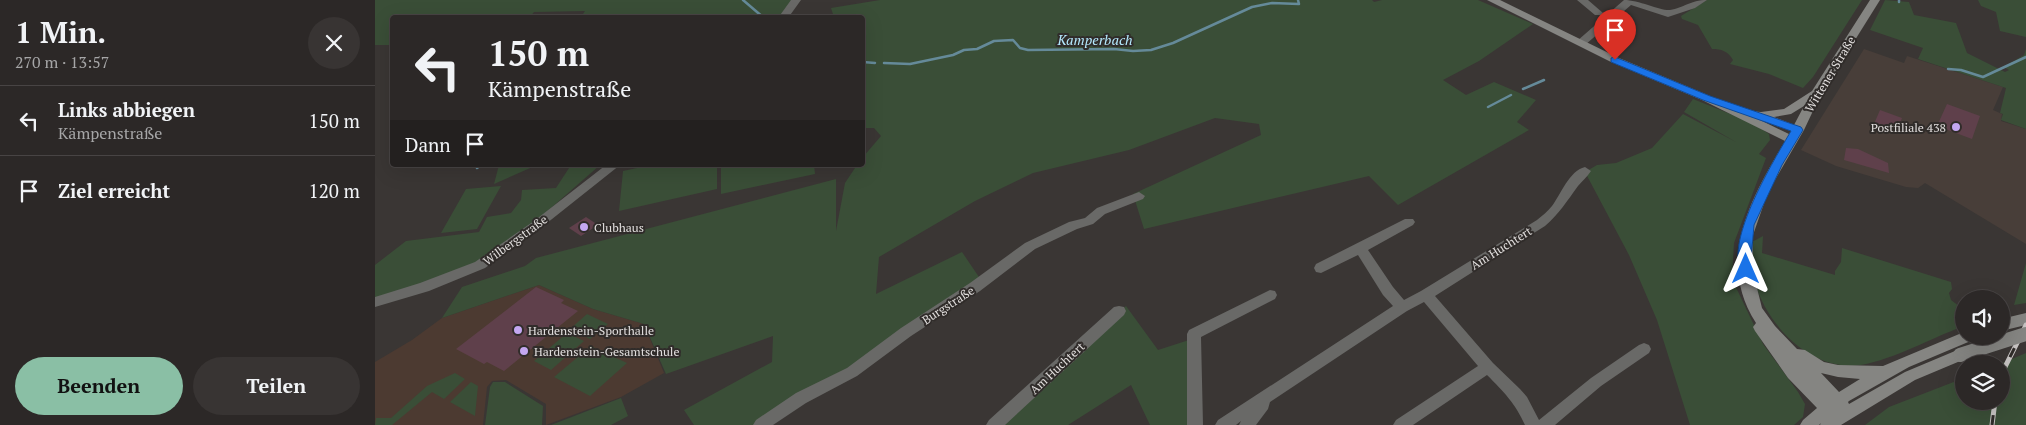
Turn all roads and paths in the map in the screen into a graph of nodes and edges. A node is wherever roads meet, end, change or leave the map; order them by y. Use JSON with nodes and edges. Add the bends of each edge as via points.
{"nodes":[{"id":1,"x":796,"y":0,"type":"edge"},
{"id":2,"x":1492,"y":0,"type":"edge"},
{"id":3,"x":1582,"y":0,"type":"edge"},
{"id":4,"x":1702,"y":0,"type":"edge"},
{"id":5,"x":1875,"y":0,"type":"edge"},
{"id":6,"x":1626,"y":1,"type":"edge"},
{"id":7,"x":1598,"y":13,"type":"dead end"},
{"id":8,"x":785,"y":15,"type":"edge"},
{"id":9,"x":1581,"y":43,"type":"junction"},
{"id":10,"x":1817,"y":91,"type":"junction"},
{"id":11,"x":1706,"y":98,"type":"junction"},
{"id":12,"x":1757,"y":114,"type":"junction"},
{"id":13,"x":1795,"y":135,"type":"junction"},
{"id":14,"x":612,"y":167,"type":"edge"},
{"id":15,"x":1585,"y":171,"type":"dead end"},
{"id":16,"x":1139,"y":196,"type":"dead end"},
{"id":17,"x":1409,"y":222,"type":"dead end"},
{"id":18,"x":1359,"y":248,"type":"junction"},
{"id":19,"x":1321,"y":268,"type":"dead end"},
{"id":20,"x":1270,"y":295,"type":"dead end"},
{"id":21,"x":1426,"y":295,"type":"junction"},
{"id":22,"x":375,"y":302,"type":"edge"},
{"id":23,"x":1401,"y":307,"type":"junction"},
{"id":24,"x":1119,"y":311,"type":"dead end"},
{"id":25,"x":1759,"y":317,"type":"junction"},
{"id":26,"x":2026,"y":318,"type":"edge"},
{"id":27,"x":2010,"y":323,"type":"edge"},
{"id":28,"x":1774,"y":332,"type":"junction"},
{"id":29,"x":2026,"y":334,"type":"edge"},
{"id":30,"x":1955,"y":342,"type":"edge"},
{"id":31,"x":1644,"y":349,"type":"dead end"},
{"id":32,"x":1488,"y":367,"type":"junction"},
{"id":33,"x":1883,"y":372,"type":"junction"},
{"id":34,"x":1269,"y":396,"type":"junction"},
{"id":35,"x":1837,"y":407,"type":"junction"},
{"id":36,"x":761,"y":425,"type":"edge"},
{"id":37,"x":994,"y":425,"type":"edge"},
{"id":38,"x":1195,"y":425,"type":"edge"},
{"id":39,"x":1223,"y":425,"type":"edge"},
{"id":40,"x":1247,"y":425,"type":"edge"},
{"id":41,"x":1401,"y":425,"type":"edge"},
{"id":42,"x":1533,"y":425,"type":"edge"},
{"id":43,"x":1544,"y":425,"type":"edge"},
{"id":44,"x":1808,"y":425,"type":"edge"},
{"id":45,"x":1828,"y":425,"type":"edge"}],
"edges":[{"from":1,"to":8,"type":"street"},
{"from":2,"to":9,"type":"main road"},
{"from":3,"to":7,"type":"street"},
{"from":4,"to":6,"type":"street","via":[[1668,14]]},
{"from":5,"to":10,"type":"main road","name":"Wittener Straße"},
{"from":6,"to":9,"type":"street"},
{"from":9,"to":11,"type":"main road"},
{"from":10,"to":12,"type":"main road","via":[[1787,112]]},
{"from":10,"to":13,"type":"main road","name":"Wittener Straße"},
{"from":11,"to":12,"type":"main road"},
{"from":11,"to":13,"type":"main road"},
{"from":12,"to":13,"type":"main road"},
{"from":13,"to":25,"type":"main road","name":"Wittener Straße","via":[[1748,225],[1746,269]]},
{"from":14,"to":22,"type":"street","name":"Wilbergstraße","via":[[480,265]]},
{"from":15,"to":21,"type":"street","name":"Am Huchtert","via":[[1555,211],[1541,223]]},
{"from":16,"to":36,"type":"street","name":"Burgstraße","via":[[1031,246],[852,372],[801,398]]},
{"from":17,"to":18,"type":"street"},
{"from":18,"to":19,"type":"street"},
{"from":18,"to":23,"type":"street"},
{"from":20,"to":38,"type":"street","via":[[1194,334]]},
{"from":21,"to":23,"type":"street","name":"Am Huchtert"},
{"from":21,"to":32,"type":"street"},
{"from":23,"to":34,"type":"street","name":"Am Huchtert"},
{"from":24,"to":37,"type":"street","name":"Am Huchtert"},
{"from":25,"to":28,"type":"main road","name":"Wittener Straße"},
{"from":25,"to":35,"type":"main road","name":"Wittener Straße","via":[[1760,327],[1778,355],[1809,391]]},
{"from":26,"to":27,"type":"main road"},
{"from":28,"to":33,"type":"main road","via":[[1810,362],[1821,367],[1846,374]]},
{"from":28,"to":35,"type":"main road","name":"Wittener Straße"},
{"from":29,"to":35,"type":"main road","bridge":true,"via":[[1961,355]]},
{"from":30,"to":33,"type":"main road"},
{"from":31,"to":43,"type":"street","via":[[1596,382]]},
{"from":32,"to":41,"type":"street"},
{"from":32,"to":42,"type":"street","via":[[1522,402]]},
{"from":33,"to":35,"type":"main road"},
{"from":34,"to":39,"type":"street","name":"Am Huchtert"},
{"from":34,"to":40,"type":"street","name":"Am Huchtert"},
{"from":35,"to":44,"type":"main road"},
{"from":35,"to":45,"type":"main road"}]}
